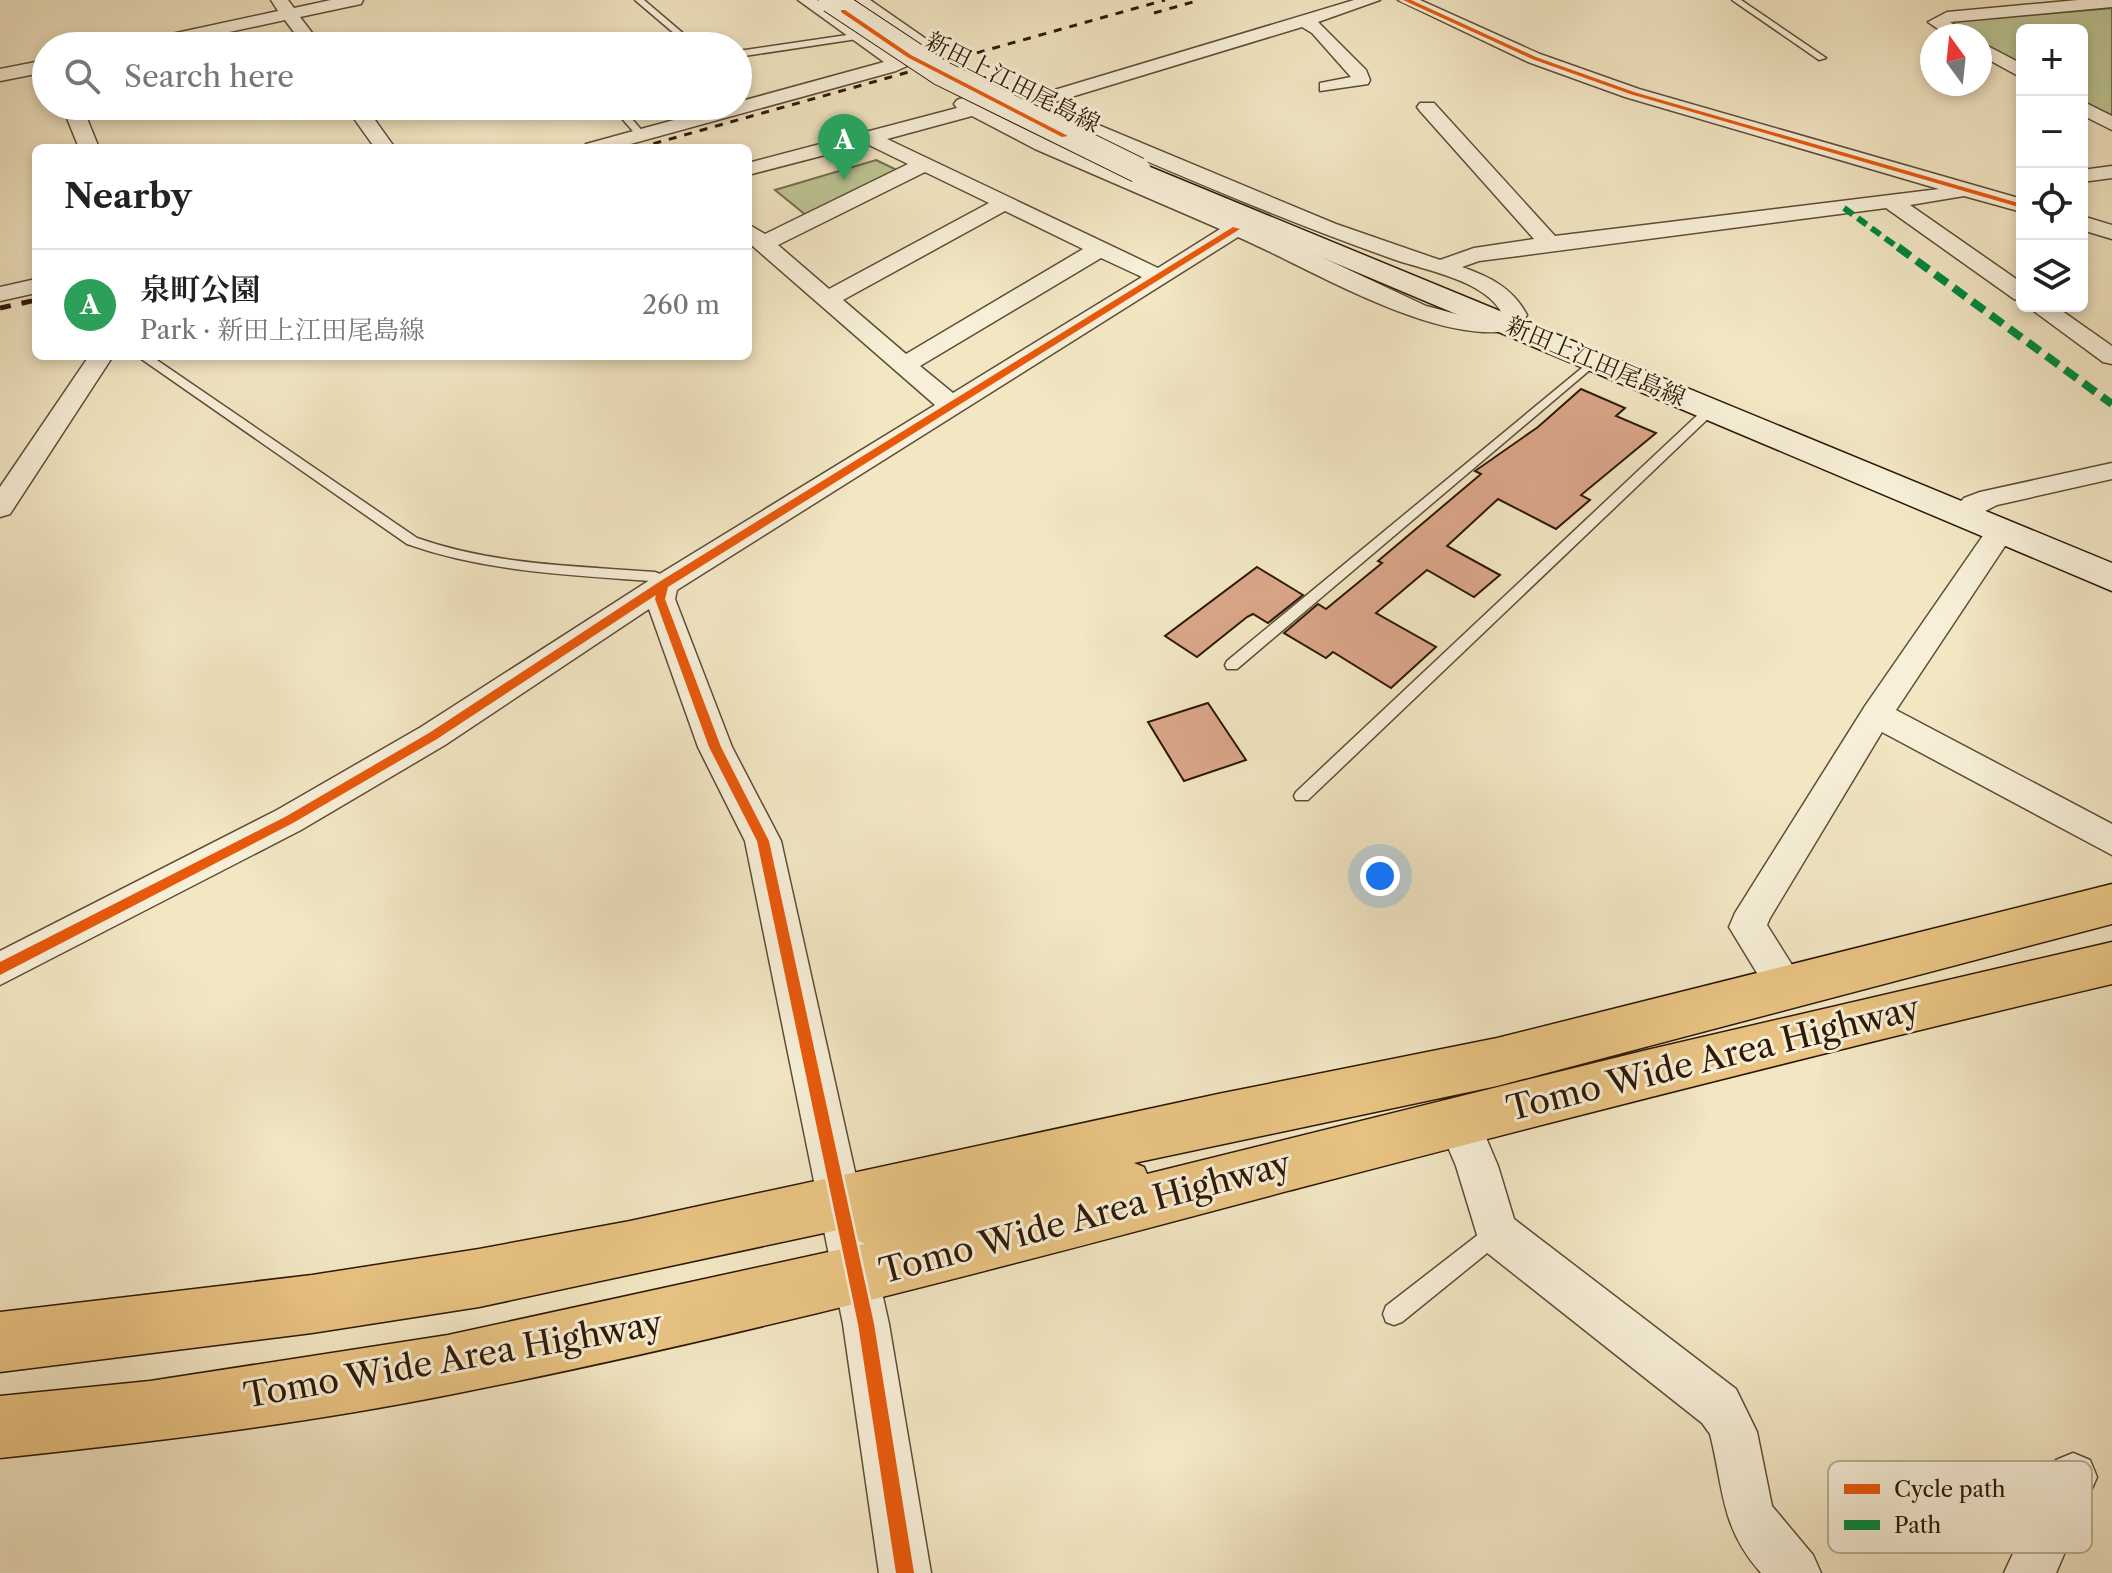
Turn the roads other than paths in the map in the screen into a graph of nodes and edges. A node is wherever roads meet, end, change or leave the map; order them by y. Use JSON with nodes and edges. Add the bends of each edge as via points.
{"nodes":[{"id":1,"x":355,"y":0,"type":"edge"},
{"id":2,"x":639,"y":0,"type":"edge"},
{"id":3,"x":806,"y":0,"type":"edge"},
{"id":4,"x":831,"y":0,"type":"edge"},
{"id":5,"x":859,"y":0,"type":"edge"},
{"id":6,"x":1372,"y":0,"type":"edge"},
{"id":7,"x":1406,"y":0,"type":"edge"},
{"id":8,"x":1736,"y":0,"type":"edge"},
{"id":9,"x":2112,"y":2,"type":"edge"},
{"id":10,"x":284,"y":7,"type":"edge"},
{"id":11,"x":1304,"y":21,"type":"junction"},
{"id":12,"x":1940,"y":24,"type":"edge"},
{"id":13,"x":191,"y":32,"type":"edge"},
{"id":14,"x":303,"y":32,"type":"edge"},
{"id":15,"x":677,"y":32,"type":"edge"},
{"id":16,"x":854,"y":37,"type":"junction"},
{"id":17,"x":752,"y":52,"type":"edge"},
{"id":18,"x":1992,"y":54,"type":"edge"},
{"id":19,"x":1822,"y":58,"type":"dead end"},
{"id":20,"x":897,"y":63,"type":"junction"},
{"id":21,"x":2016,"y":68,"type":"edge"},
{"id":22,"x":32,"y":69,"type":"edge"},
{"id":23,"x":0,"y":75,"type":"edge"},
{"id":24,"x":1327,"y":87,"type":"dead end"},
{"id":25,"x":1033,"y":103,"type":"junction"},
{"id":26,"x":752,"y":104,"type":"edge"},
{"id":27,"x":1427,"y":107,"type":"dead end"},
{"id":28,"x":973,"y":110,"type":"junction"},
{"id":29,"x":2088,"y":110,"type":"edge"},
{"id":30,"x":78,"y":120,"type":"edge"},
{"id":31,"x":365,"y":120,"type":"edge"},
{"id":32,"x":628,"y":120,"type":"edge"},
{"id":33,"x":694,"y":120,"type":"edge"},
{"id":34,"x":2112,"y":124,"type":"edge"},
{"id":35,"x":641,"y":135,"type":"junction"},
{"id":36,"x":866,"y":136,"type":"junction"},
{"id":37,"x":87,"y":144,"type":"edge"},
{"id":38,"x":382,"y":144,"type":"edge"},
{"id":39,"x":608,"y":144,"type":"edge"},
{"id":40,"x":923,"y":165,"type":"junction"},
{"id":41,"x":752,"y":168,"type":"edge"},
{"id":42,"x":2112,"y":172,"type":"edge"},
{"id":43,"x":2088,"y":175,"type":"edge"},
{"id":44,"x":2016,"y":185,"type":"edge"},
{"id":45,"x":1969,"y":191,"type":"junction"},
{"id":46,"x":1890,"y":201,"type":"junction"},
{"id":47,"x":1003,"y":204,"type":"junction"},
{"id":48,"x":2016,"y":204,"type":"edge"},
{"id":49,"x":2088,"y":225,"type":"edge"},
{"id":50,"x":1236,"y":229,"type":"junction"},
{"id":51,"x":2112,"y":232,"type":"edge"},
{"id":52,"x":756,"y":238,"type":"edge"},
{"id":53,"x":1550,"y":243,"type":"junction"},
{"id":54,"x":1098,"y":250,"type":"junction"},
{"id":55,"x":1442,"y":267,"type":"junction"},
{"id":56,"x":1159,"y":277,"type":"junction"},
{"id":57,"x":32,"y":287,"type":"edge"},
{"id":58,"x":2016,"y":290,"type":"edge"},
{"id":59,"x":0,"y":294,"type":"edge"},
{"id":60,"x":828,"y":299,"type":"junction"},
{"id":61,"x":2048,"y":312,"type":"edge"},
{"id":62,"x":1510,"y":324,"type":"junction"},
{"id":63,"x":2112,"y":357,"type":"edge"},
{"id":64,"x":98,"y":360,"type":"edge"},
{"id":65,"x":149,"y":360,"type":"edge"},
{"id":66,"x":1594,"y":361,"type":"junction"},
{"id":67,"x":904,"y":365,"type":"junction"},
{"id":68,"x":952,"y":406,"type":"junction"},
{"id":69,"x":1710,"y":410,"type":"junction"},
{"id":70,"x":2112,"y":471,"type":"edge"},
{"id":71,"x":0,"y":508,"type":"edge"},
{"id":72,"x":1962,"y":514,"type":"junction"},
{"id":73,"x":2001,"y":531,"type":"junction"},
{"id":74,"x":2112,"y":578,"type":"edge"},
{"id":75,"x":663,"y":585,"type":"junction"},
{"id":76,"x":1232,"y":665,"type":"dead end"},
{"id":77,"x":1876,"y":714,"type":"junction"},
{"id":78,"x":1302,"y":796,"type":"dead end"},
{"id":79,"x":2112,"y":841,"type":"edge"},
{"id":80,"x":2112,"y":904,"type":"edge"},
{"id":81,"x":2112,"y":963,"type":"edge"},
{"id":82,"x":0,"y":969,"type":"edge"},
{"id":83,"x":1788,"y":989,"type":"junction"},
{"id":84,"x":1458,"y":1121,"type":"junction"},
{"id":85,"x":1180,"y":1192,"type":"junction"},
{"id":86,"x":840,"y":1202,"type":"junction"},
{"id":87,"x":1496,"y":1233,"type":"junction"},
{"id":88,"x":857,"y":1277,"type":"junction"},
{"id":89,"x":1394,"y":1314,"type":"dead end"},
{"id":90,"x":0,"y":1342,"type":"edge"},
{"id":91,"x":0,"y":1427,"type":"edge"},
{"id":92,"x":2039,"y":1553,"type":"edge"},
{"id":93,"x":905,"y":1573,"type":"edge"},
{"id":94,"x":1795,"y":1573,"type":"edge"},
{"id":95,"x":2030,"y":1573,"type":"edge"}],
"edges":[{"from":1,"to":10,"type":"street"},
{"from":2,"to":15,"type":"lane"},
{"from":3,"to":16,"type":"street"},
{"from":4,"to":62,"type":"main road","name":"新田上江田尾島線","bridge":true,"via":[[899,48],[975,91],[1138,170]]},
{"from":5,"to":20,"type":"street","via":[[933,50]]},
{"from":6,"to":11,"type":"street"},
{"from":7,"to":45,"type":"street","via":[[1534,58],[1632,93]]},
{"from":8,"to":19,"type":"lane"},
{"from":9,"to":12,"type":"street","via":[[1947,17]]},
{"from":10,"to":13,"type":"street"},
{"from":10,"to":14,"type":"street"},
{"from":11,"to":24,"type":"street","via":[[1318,29],[1361,80]]},
{"from":11,"to":25,"type":"street"},
{"from":16,"to":17,"type":"lane"},
{"from":16,"to":20,"type":"street"},
{"from":18,"to":21,"type":"street"},
{"from":20,"to":26,"type":"street"},
{"from":22,"to":23,"type":"street"},
{"from":25,"to":28,"type":"street","via":[[1000,91],[965,101]]},
{"from":25,"to":55,"type":"street","via":[[1328,229]]},
{"from":27,"to":53,"type":"street"},
{"from":28,"to":36,"type":"street"},
{"from":28,"to":50,"type":"street"},
{"from":29,"to":34,"type":"street"},
{"from":30,"to":37,"type":"street"},
{"from":31,"to":38,"type":"street"},
{"from":32,"to":35,"type":"lane"},
{"from":33,"to":35,"type":"street"},
{"from":35,"to":39,"type":"street"},
{"from":36,"to":40,"type":"street"},
{"from":36,"to":41,"type":"street"},
{"from":40,"to":47,"type":"street"},
{"from":40,"to":52,"type":"street"},
{"from":42,"to":43,"type":"street"},
{"from":44,"to":45,"type":"street"},
{"from":45,"to":46,"type":"street"},
{"from":45,"to":48,"type":"street"},
{"from":46,"to":53,"type":"street"},
{"from":46,"to":58,"type":"street"},
{"from":47,"to":54,"type":"street"},
{"from":47,"to":60,"type":"street"},
{"from":49,"to":51,"type":"street"},
{"from":50,"to":56,"type":"street"},
{"from":50,"to":62,"type":"street","via":[[1454,323]]},
{"from":52,"to":60,"type":"street"},
{"from":53,"to":55,"type":"street","via":[[1474,255]]},
{"from":54,"to":56,"type":"street"},
{"from":54,"to":67,"type":"street"},
{"from":55,"to":62,"type":"street","via":[[1507,299],[1515,315]]},
{"from":56,"to":68,"type":"street"},
{"from":57,"to":59,"type":"street"},
{"from":60,"to":67,"type":"street"},
{"from":61,"to":63,"type":"street"},
{"from":62,"to":66,"type":"main road","name":"新田上江田尾島線"},
{"from":64,"to":71,"type":"street"},
{"from":65,"to":75,"type":"lane","via":[[412,541],[488,563],[655,577]]},
{"from":66,"to":69,"type":"main road","name":"新田上江田尾島線"},
{"from":66,"to":76,"type":"lane"},
{"from":67,"to":68,"type":"street"},
{"from":68,"to":75,"type":"street"},
{"from":69,"to":72,"type":"main road","name":"新田上江田尾島線"},
{"from":69,"to":78,"type":"lane"},
{"from":70,"to":72,"type":"street","via":[[1990,498]]},
{"from":72,"to":73,"type":"main road","name":"新田上江田尾島線"},
{"from":73,"to":74,"type":"main road","name":"新田上江田尾島線"},
{"from":73,"to":77,"type":"street"},
{"from":75,"to":82,"type":"street","via":[[433,736],[302,813]]},
{"from":75,"to":86,"type":"street","via":[[660,599],[689,685],[763,841]]},
{"from":77,"to":79,"type":"street"},
{"from":77,"to":83,"type":"street","via":[[1748,927]]},
{"from":80,"to":83,"type":"highway","name":"Tomo Wide Area Highway"},
{"from":81,"to":84,"type":"highway","name":"Tomo Wide Area Highway","via":[[1832,1026]]},
{"from":83,"to":86,"type":"highway","name":"Tomo Wide Area Highway","via":[[1497,1062]]},
{"from":84,"to":85,"type":"highway","name":"Tomo Wide Area Highway"},
{"from":84,"to":87,"type":"street"},
{"from":85,"to":86,"type":"highway","via":[[1128,1186],[1047,1192],[893,1228]]},
{"from":85,"to":88,"type":"highway","name":"Tomo Wide Area Highway"},
{"from":86,"to":88,"type":"street"},
{"from":86,"to":90,"type":"highway","name":"Tomo Wide Area Highway","via":[[479,1278],[179,1323]]},
{"from":87,"to":89,"type":"lane"},
{"from":87,"to":94,"type":"street","via":[[1719,1406],[1730,1419],[1751,1517]]},
{"from":88,"to":91,"type":"highway","name":"Tomo Wide Area Highway","via":[[349,1383]]},
{"from":88,"to":93,"type":"street"},
{"from":92,"to":95,"type":"street"}]}
